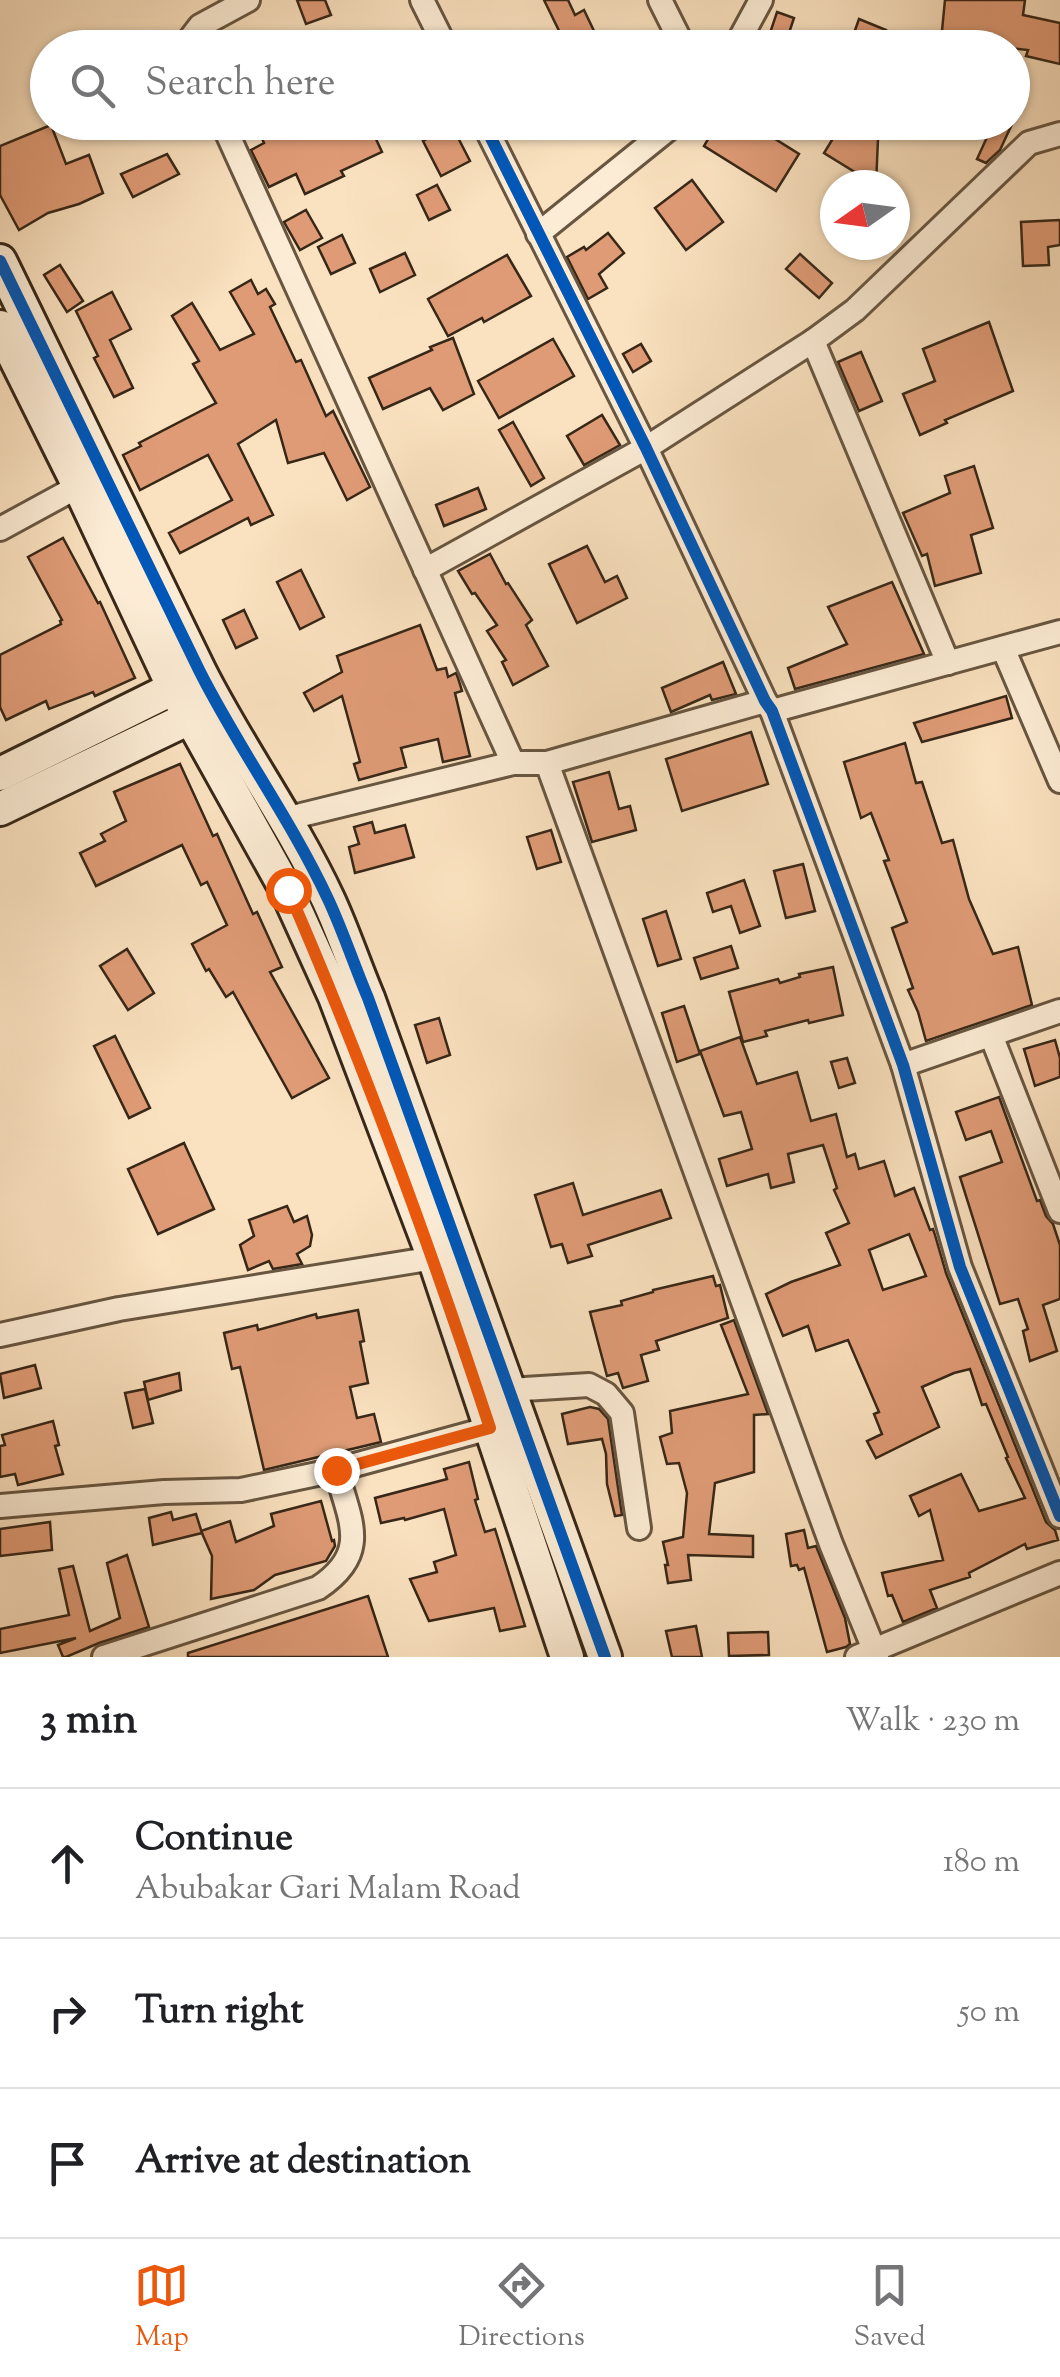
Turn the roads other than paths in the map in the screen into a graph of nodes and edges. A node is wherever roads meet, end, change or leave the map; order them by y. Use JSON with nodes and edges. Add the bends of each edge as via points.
{"nodes":[{"id":1,"x":248,"y":0,"type":"edge"},
{"id":2,"x":422,"y":0,"type":"edge"},
{"id":3,"x":660,"y":0,"type":"edge"},
{"id":4,"x":761,"y":0,"type":"edge"},
{"id":5,"x":197,"y":30,"type":"edge"},
{"id":6,"x":437,"y":30,"type":"edge"},
{"id":7,"x":675,"y":30,"type":"edge"},
{"id":8,"x":745,"y":30,"type":"edge"},
{"id":9,"x":1060,"y":134,"type":"edge"},
{"id":10,"x":230,"y":140,"type":"edge"},
{"id":11,"x":492,"y":140,"type":"edge"},
{"id":12,"x":655,"y":140,"type":"edge"},
{"id":13,"x":538,"y":234,"type":"junction"},
{"id":14,"x":0,"y":261,"type":"edge"},
{"id":15,"x":0,"y":327,"type":"edge"},
{"id":16,"x":813,"y":341,"type":"junction"},
{"id":17,"x":646,"y":448,"type":"junction"},
{"id":18,"x":79,"y":486,"type":"junction"},
{"id":19,"x":0,"y":529,"type":"edge"},
{"id":20,"x":425,"y":570,"type":"junction"},
{"id":21,"x":1060,"y":632,"type":"edge"},
{"id":22,"x":1003,"y":648,"type":"junction"},
{"id":23,"x":948,"y":663,"type":"junction"},
{"id":24,"x":187,"y":680,"type":"junction"},
{"id":25,"x":768,"y":706,"type":"junction"},
{"id":26,"x":203,"y":711,"type":"junction"},
{"id":27,"x":513,"y":763,"type":"junction"},
{"id":28,"x":547,"y":763,"type":"junction"},
{"id":29,"x":0,"y":774,"type":"edge"},
{"id":30,"x":1060,"y":781,"type":"edge"},
{"id":31,"x":0,"y":809,"type":"edge"},
{"id":32,"x":285,"y":819,"type":"junction"},
{"id":33,"x":1060,"y":1010,"type":"edge"},
{"id":34,"x":991,"y":1035,"type":"junction"},
{"id":35,"x":904,"y":1065,"type":"junction"},
{"id":36,"x":1060,"y":1211,"type":"edge"},
{"id":37,"x":434,"y":1258,"type":"junction"},
{"id":38,"x":0,"y":1335,"type":"edge"},
{"id":39,"x":508,"y":1390,"type":"junction"},
{"id":40,"x":490,"y":1428,"type":"junction"},
{"id":41,"x":336,"y":1470,"type":"junction"},
{"id":42,"x":0,"y":1506,"type":"edge"},
{"id":43,"x":1060,"y":1516,"type":"edge"},
{"id":44,"x":639,"y":1528,"type":"dead end"},
{"id":45,"x":1060,"y":1573,"type":"edge"},
{"id":46,"x":869,"y":1655,"type":"edge"},
{"id":47,"x":104,"y":1657,"type":"edge"},
{"id":48,"x":567,"y":1657,"type":"edge"},
{"id":49,"x":605,"y":1657,"type":"edge"}],
"edges":[{"from":1,"to":5,"type":"street"},
{"from":2,"to":6,"type":"street"},
{"from":3,"to":7,"type":"street"},
{"from":4,"to":8,"type":"street"},
{"from":9,"to":16,"type":"street","via":[[1029,142],[855,310]]},
{"from":10,"to":20,"type":"street"},
{"from":11,"to":13,"type":"street"},
{"from":12,"to":13,"type":"street"},
{"from":13,"to":17,"type":"street"},
{"from":14,"to":24,"type":"street"},
{"from":15,"to":18,"type":"street"},
{"from":16,"to":17,"type":"street"},
{"from":16,"to":23,"type":"street"},
{"from":17,"to":20,"type":"street"},
{"from":17,"to":25,"type":"street"},
{"from":18,"to":19,"type":"street"},
{"from":18,"to":24,"type":"street"},
{"from":20,"to":27,"type":"street"},
{"from":21,"to":22,"type":"street"},
{"from":22,"to":23,"type":"street"},
{"from":22,"to":30,"type":"street"},
{"from":23,"to":25,"type":"street"},
{"from":24,"to":26,"type":"street"},
{"from":24,"to":29,"type":"street"},
{"from":25,"to":28,"type":"street"},
{"from":25,"to":35,"type":"street"},
{"from":26,"to":31,"type":"street"},
{"from":26,"to":32,"type":"street"},
{"from":26,"to":37,"type":"street","via":[[334,997]]},
{"from":27,"to":28,"type":"street"},
{"from":27,"to":32,"type":"street"},
{"from":28,"to":46,"type":"street"},
{"from":32,"to":39,"type":"street","via":[[328,899],[368,998]]},
{"from":33,"to":34,"type":"street"},
{"from":34,"to":35,"type":"street"},
{"from":34,"to":36,"type":"street"},
{"from":35,"to":43,"type":"street","via":[[960,1268]]},
{"from":37,"to":38,"type":"street"},
{"from":37,"to":40,"type":"street"},
{"from":39,"to":44,"type":"street","via":[[589,1385],[606,1394],[622,1413]]},
{"from":39,"to":49,"type":"street"},
{"from":40,"to":41,"type":"street"},
{"from":40,"to":48,"type":"street"},
{"from":41,"to":42,"type":"street","via":[[241,1490]]},
{"from":41,"to":47,"type":"street","via":[[354,1532],[350,1557],[335,1577]]},
{"from":45,"to":46,"type":"street"}]}
